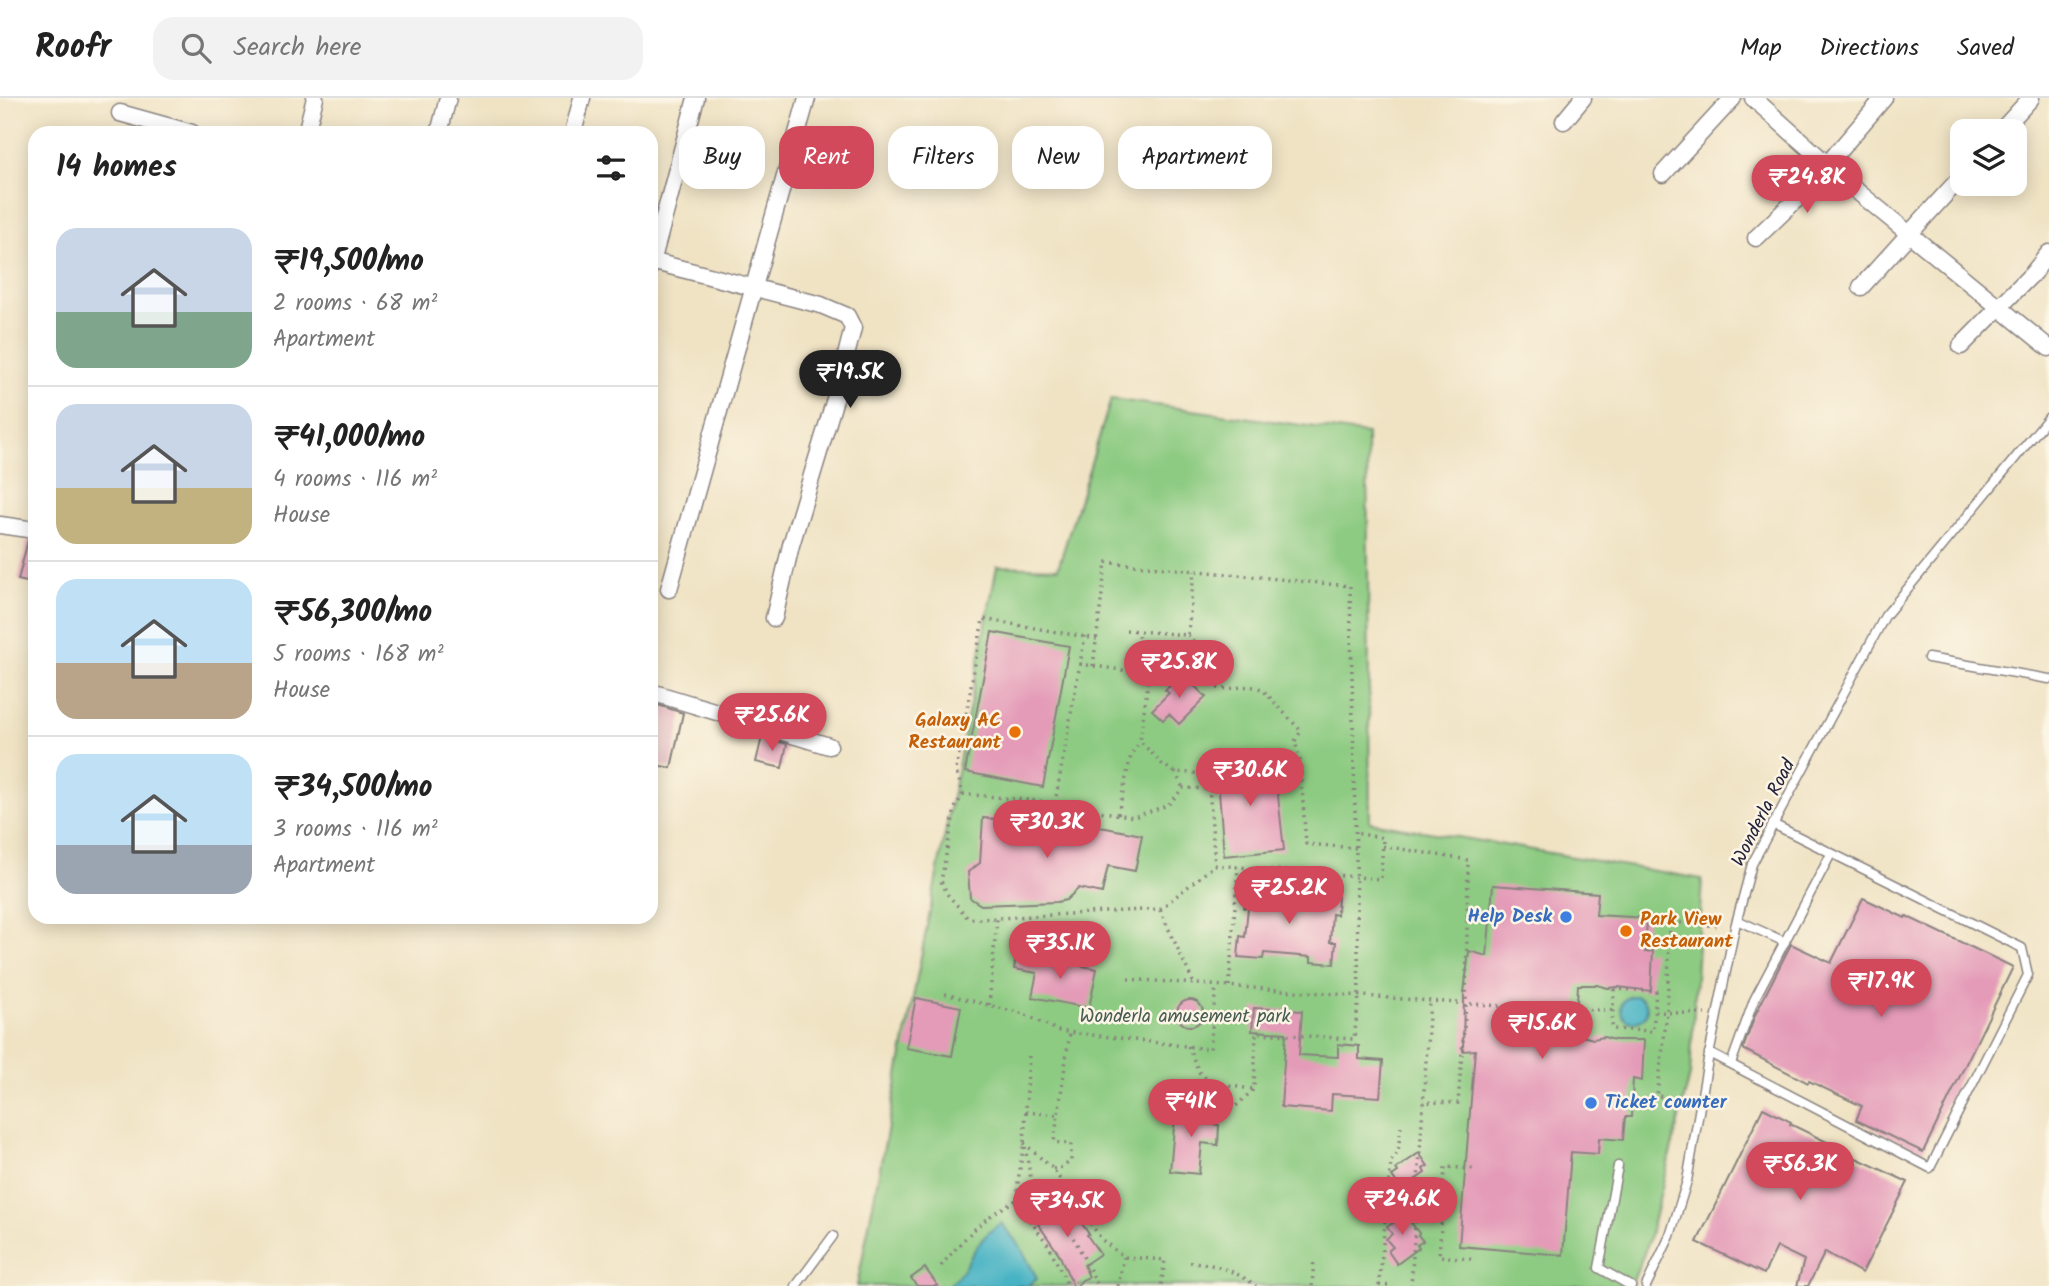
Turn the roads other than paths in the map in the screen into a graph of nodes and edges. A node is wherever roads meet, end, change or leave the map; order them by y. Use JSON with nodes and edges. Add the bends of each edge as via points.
{"nodes":[{"id":1,"x":315,"y":98,"type":"edge"},
{"id":2,"x":448,"y":98,"type":"edge"},
{"id":3,"x":582,"y":98,"type":"edge"},
{"id":4,"x":696,"y":98,"type":"edge"},
{"id":5,"x":807,"y":98,"type":"edge"},
{"id":6,"x":1583,"y":98,"type":"edge"},
{"id":7,"x":1733,"y":98,"type":"edge"},
{"id":8,"x":1753,"y":98,"type":"edge"},
{"id":9,"x":1884,"y":98,"type":"edge"},
{"id":10,"x":2031,"y":98,"type":"edge"},
{"id":11,"x":120,"y":113,"type":"dead end"},
{"id":12,"x":2012,"y":119,"type":"edge"},
{"id":13,"x":1564,"y":121,"type":"dead end"},
{"id":14,"x":159,"y":126,"type":"edge"},
{"id":15,"x":308,"y":126,"type":"edge"},
{"id":16,"x":441,"y":126,"type":"edge"},
{"id":17,"x":575,"y":126,"type":"edge"},
{"id":18,"x":1827,"y":164,"type":"junction"},
{"id":19,"x":1663,"y":174,"type":"dead end"},
{"id":20,"x":1950,"y":189,"type":"edge"},
{"id":21,"x":1910,"y":234,"type":"junction"},
{"id":22,"x":658,"y":236,"type":"edge"},
{"id":23,"x":1756,"y":238,"type":"dead end"},
{"id":24,"x":2049,"y":253,"type":"edge"},
{"id":25,"x":658,"y":264,"type":"edge"},
{"id":26,"x":1861,"y":286,"type":"dead end"},
{"id":27,"x":754,"y":287,"type":"junction"},
{"id":28,"x":1999,"y":307,"type":"junction"},
{"id":29,"x":1961,"y":346,"type":"dead end"},
{"id":30,"x":2049,"y":348,"type":"edge"},
{"id":31,"x":2049,"y":417,"type":"edge"},
{"id":32,"x":0,"y":525,"type":"edge"},
{"id":33,"x":28,"y":529,"type":"edge"},
{"id":34,"x":669,"y":589,"type":"dead end"},
{"id":35,"x":774,"y":618,"type":"dead end"},
{"id":36,"x":1928,"y":658,"type":"dead end"},
{"id":37,"x":2049,"y":679,"type":"edge"},
{"id":38,"x":658,"y":694,"type":"edge"},
{"id":39,"x":829,"y":746,"type":"dead end"},
{"id":40,"x":1773,"y":824,"type":"junction"},
{"id":41,"x":1831,"y":854,"type":"junction"},
{"id":42,"x":1736,"y":924,"type":"junction"},
{"id":43,"x":1785,"y":942,"type":"junction"},
{"id":44,"x":1710,"y":1053,"type":"junction"},
{"id":45,"x":1731,"y":1064,"type":"junction"},
{"id":46,"x":1618,"y":1166,"type":"dead end"},
{"id":47,"x":833,"y":1236,"type":"dead end"},
{"id":48,"x":796,"y":1286,"type":"edge"},
{"id":49,"x":1631,"y":1286,"type":"edge"},
{"id":50,"x":1646,"y":1286,"type":"edge"}],
"edges":[{"from":1,"to":15,"type":"street"},
{"from":2,"to":16,"type":"street"},
{"from":3,"to":17,"type":"street"},
{"from":4,"to":22,"type":"street"},
{"from":5,"to":27,"type":"street"},
{"from":6,"to":13,"type":"street"},
{"from":7,"to":19,"type":"street"},
{"from":8,"to":18,"type":"street"},
{"from":9,"to":18,"type":"street"},
{"from":10,"to":12,"type":"street"},
{"from":11,"to":14,"type":"street"},
{"from":18,"to":21,"type":"street"},
{"from":18,"to":23,"type":"street"},
{"from":20,"to":21,"type":"street"},
{"from":21,"to":26,"type":"street"},
{"from":21,"to":28,"type":"street"},
{"from":24,"to":28,"type":"street"},
{"from":25,"to":27,"type":"street"},
{"from":27,"to":34,"type":"street"},
{"from":27,"to":35,"type":"street","via":[[848,316],[853,328]]},
{"from":28,"to":29,"type":"street"},
{"from":28,"to":30,"type":"street"},
{"from":31,"to":40,"type":"lane","name":"Wonderla Road","via":[[1885,616]]},
{"from":32,"to":33,"type":"street"},
{"from":36,"to":37,"type":"lane"},
{"from":38,"to":39,"type":"street"},
{"from":40,"to":41,"type":"lane"},
{"from":40,"to":42,"type":"lane","name":"Wonderla Road","via":[[1752,864]]},
{"from":41,"to":43,"type":"lane"},
{"from":41,"to":45,"type":"lane","via":[[2022,948],[2028,975],[1930,1168]]},
{"from":42,"to":43,"type":"lane"},
{"from":42,"to":44,"type":"lane","name":"Wonderla Road"},
{"from":43,"to":45,"type":"lane","via":[[1754,1000]]},
{"from":44,"to":45,"type":"lane"},
{"from":44,"to":50,"type":"lane","name":"Wonderla Road","via":[[1687,1181],[1670,1236]]},
{"from":46,"to":49,"type":"lane","via":[[1599,1268]]},
{"from":47,"to":48,"type":"lane"}]}
